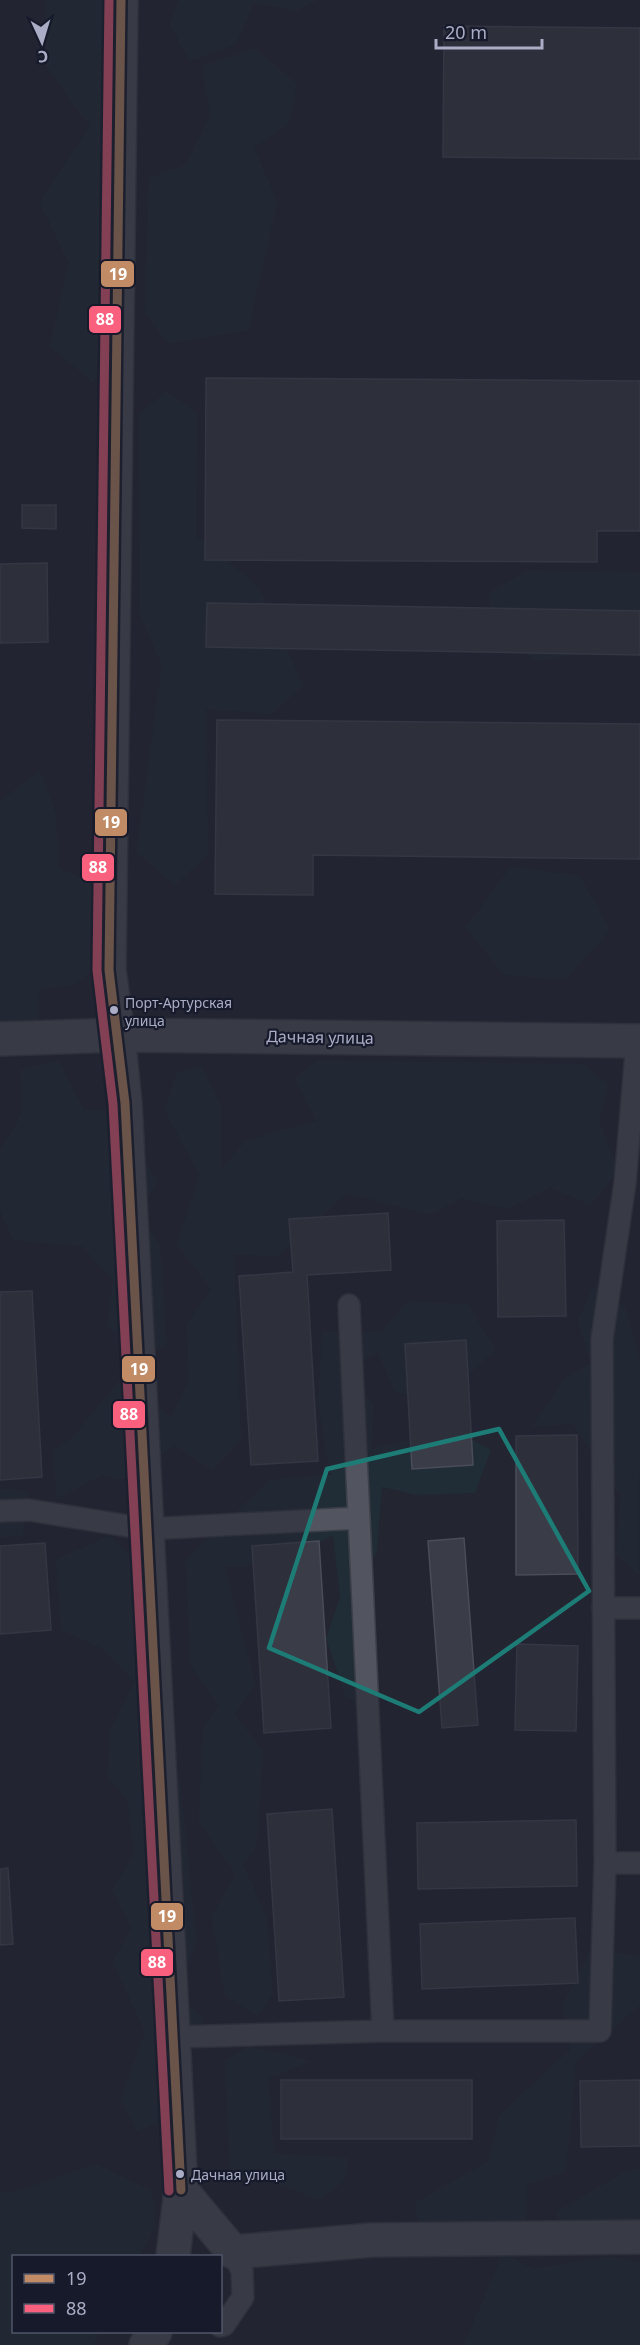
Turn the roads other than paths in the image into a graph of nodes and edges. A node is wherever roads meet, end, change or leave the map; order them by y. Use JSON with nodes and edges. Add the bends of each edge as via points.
{"nodes":[{"id":1,"x":121,"y":0,"type":"edge"},
{"id":2,"x":117,"y":1035,"type":"junction"},
{"id":3,"x":0,"y":1039,"type":"edge"},
{"id":4,"x":638,"y":1041,"type":"edge"},
{"id":5,"x":633,"y":1183,"type":"edge"},
{"id":6,"x":349,"y":1305,"type":"dead end"},
{"id":7,"x":0,"y":1511,"type":"edge"},
{"id":8,"x":359,"y":1518,"type":"junction"},
{"id":9,"x":147,"y":1529,"type":"junction"},
{"id":10,"x":603,"y":1608,"type":"junction"},
{"id":11,"x":640,"y":1608,"type":"edge"},
{"id":12,"x":605,"y":1863,"type":"junction"},
{"id":13,"x":640,"y":1863,"type":"edge"},
{"id":14,"x":383,"y":2031,"type":"junction"},
{"id":15,"x":174,"y":2037,"type":"junction"},
{"id":16,"x":181,"y":2190,"type":"junction"},
{"id":17,"x":640,"y":2237,"type":"edge"},
{"id":18,"x":233,"y":2252,"type":"junction"},
{"id":19,"x":173,"y":2255,"type":"edge"},
{"id":20,"x":222,"y":2326,"type":"edge"}],
"edges":[{"from":1,"to":2,"type":"street","via":[[109,970]]},
{"from":2,"to":3,"type":"street","name":"Дачная улица"},
{"from":2,"to":4,"type":"street","name":"Дачная улица"},
{"from":2,"to":9,"type":"street","via":[[125,1103]]},
{"from":4,"to":5,"type":"lane"},
{"from":5,"to":10,"type":"lane","via":[[602,1339]]},
{"from":6,"to":8,"type":"lane"},
{"from":7,"to":9,"type":"lane","via":[[30,1510]]},
{"from":8,"to":9,"type":"lane"},
{"from":8,"to":14,"type":"lane"},
{"from":9,"to":15,"type":"street"},
{"from":10,"to":11,"type":"lane"},
{"from":10,"to":12,"type":"lane"},
{"from":12,"to":13,"type":"lane"},
{"from":12,"to":14,"type":"lane","via":[[600,2031]]},
{"from":14,"to":15,"type":"lane"},
{"from":15,"to":16,"type":"street"},
{"from":16,"to":18,"type":"street"},
{"from":16,"to":19,"type":"street"},
{"from":17,"to":18,"type":"street","via":[[372,2240]]},
{"from":18,"to":20,"type":"lane","via":[[242,2271],[243,2297]]}]}
